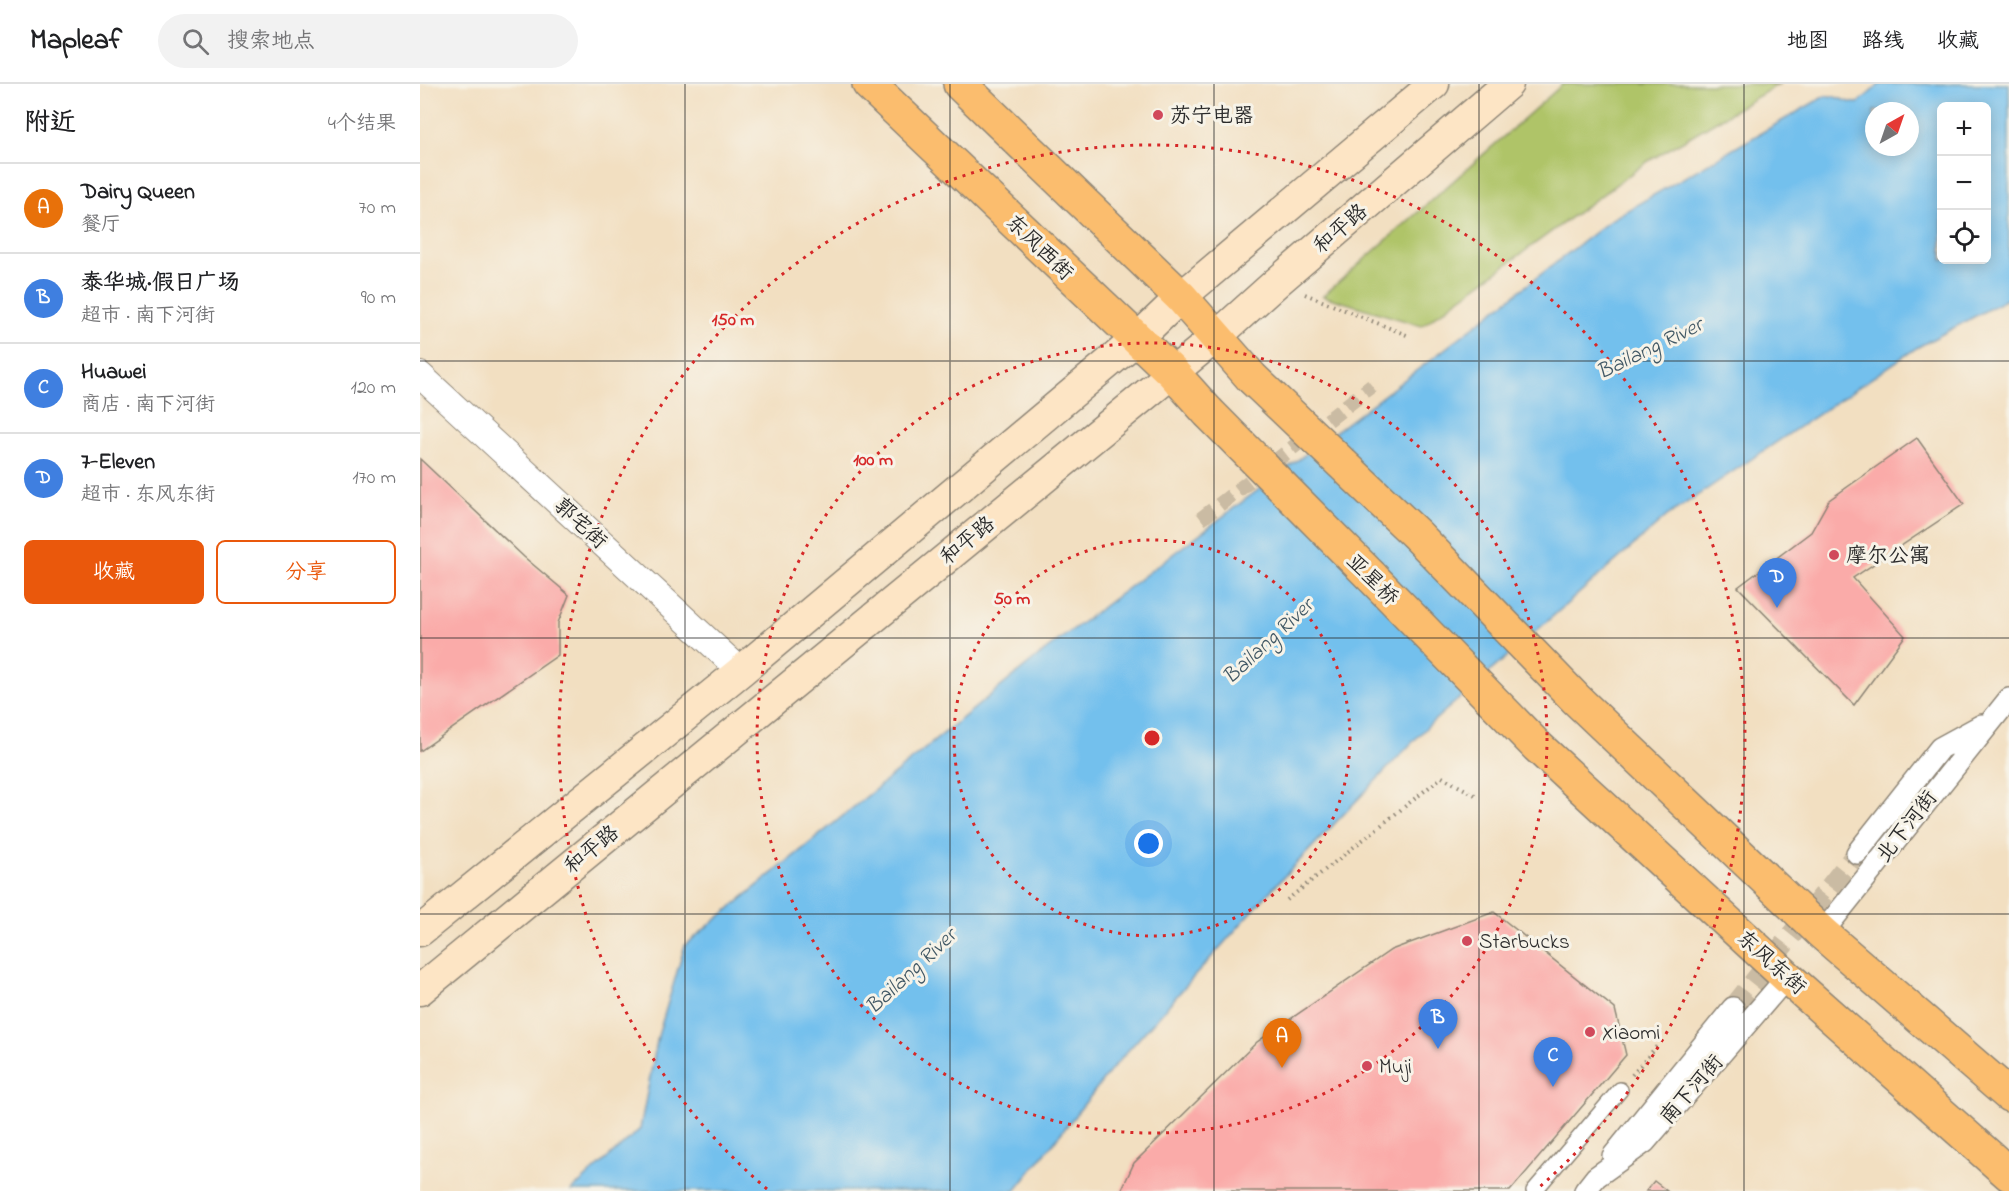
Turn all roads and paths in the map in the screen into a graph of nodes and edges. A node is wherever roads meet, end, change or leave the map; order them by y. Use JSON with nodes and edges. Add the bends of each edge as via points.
{"nodes":[{"id":1,"x":869,"y":84,"type":"edge"},
{"id":2,"x":960,"y":84,"type":"edge"},
{"id":3,"x":1434,"y":84,"type":"edge"},
{"id":4,"x":1508,"y":84,"type":"edge"},
{"id":5,"x":1276,"y":283,"type":"junction"},
{"id":6,"x":1181,"y":297,"type":"junction"},
{"id":7,"x":1409,"y":336,"type":"dead end"},
{"id":8,"x":1216,"y":337,"type":"junction"},
{"id":9,"x":1137,"y":339,"type":"junction"},
{"id":10,"x":1172,"y":372,"type":"junction"},
{"id":11,"x":420,"y":375,"type":"edge"},
{"id":12,"x":1208,"y":412,"type":"joint"},
{"id":13,"x":741,"y":671,"type":"junction"},
{"id":14,"x":2009,"y":699,"type":"edge"},
{"id":15,"x":1990,"y":720,"type":"junction"},
{"id":16,"x":1537,"y":746,"type":"joint"},
{"id":17,"x":1475,"y":795,"type":"dead end"},
{"id":18,"x":1857,"y":853,"type":"tunnel mouth"},
{"id":19,"x":1287,"y":900,"type":"dead end"},
{"id":20,"x":420,"y":931,"type":"edge"},
{"id":21,"x":1822,"y":933,"type":"junction"},
{"id":22,"x":1787,"y":977,"type":"junction"},
{"id":23,"x":420,"y":990,"type":"edge"},
{"id":24,"x":1734,"y":1008,"type":"tunnel mouth"},
{"id":25,"x":1656,"y":1046,"type":"dead end"},
{"id":26,"x":1620,"y":1090,"type":"joint"},
{"id":27,"x":2009,"y":1095,"type":"edge"},
{"id":28,"x":2009,"y":1174,"type":"edge"},
{"id":29,"x":1591,"y":1184,"type":"edge"},
{"id":30,"x":1534,"y":1191,"type":"edge"}],
"edges":[{"from":1,"to":9,"type":"main road","name":"东风西街"},
{"from":2,"to":6,"type":"main road"},
{"from":3,"to":6,"type":"main road","name":"和平路"},
{"from":4,"to":5,"type":"main road","name":"和平路"},
{"from":5,"to":7,"type":"path"},
{"from":5,"to":8,"type":"main road","name":"和平路"},
{"from":6,"to":8,"type":"main road"},
{"from":6,"to":9,"type":"main road","name":"和平路"},
{"from":8,"to":10,"type":"main road","name":"和平路"},
{"from":8,"to":21,"type":"main road","bridge":true,"via":[[1252,378],[1416,535],[1576,699]]},
{"from":9,"to":10,"type":"main road","name":"东风西街"},
{"from":9,"to":13,"type":"main road","name":"和平路"},
{"from":10,"to":12,"type":"main road","name":"东风西街"},
{"from":10,"to":23,"type":"main road","name":"和平路"},
{"from":11,"to":13,"type":"street","name":"郭宅街"},
{"from":12,"to":16,"type":"main road","name":"亚星桥","bridge":true},
{"from":13,"to":20,"type":"main road","name":"和平路"},
{"from":14,"to":15,"type":"street","name":"北下河街"},
{"from":15,"to":18,"type":"street","name":"北下河街","via":[[1940,748]]},
{"from":15,"to":21,"type":"street","name":"北下河街"},
{"from":16,"to":22,"type":"main road","name":"东风东街"},
{"from":17,"to":19,"type":"path","via":[[1442,777]]},
{"from":21,"to":27,"type":"main road"},
{"from":22,"to":28,"type":"main road","name":"东风东街"},
{"from":22,"to":29,"type":"street","name":"南下河街","via":[[1646,1142]]},
{"from":24,"to":29,"type":"street"},
{"from":25,"to":26,"type":"path"},
{"from":26,"to":30,"type":"street"}]}
